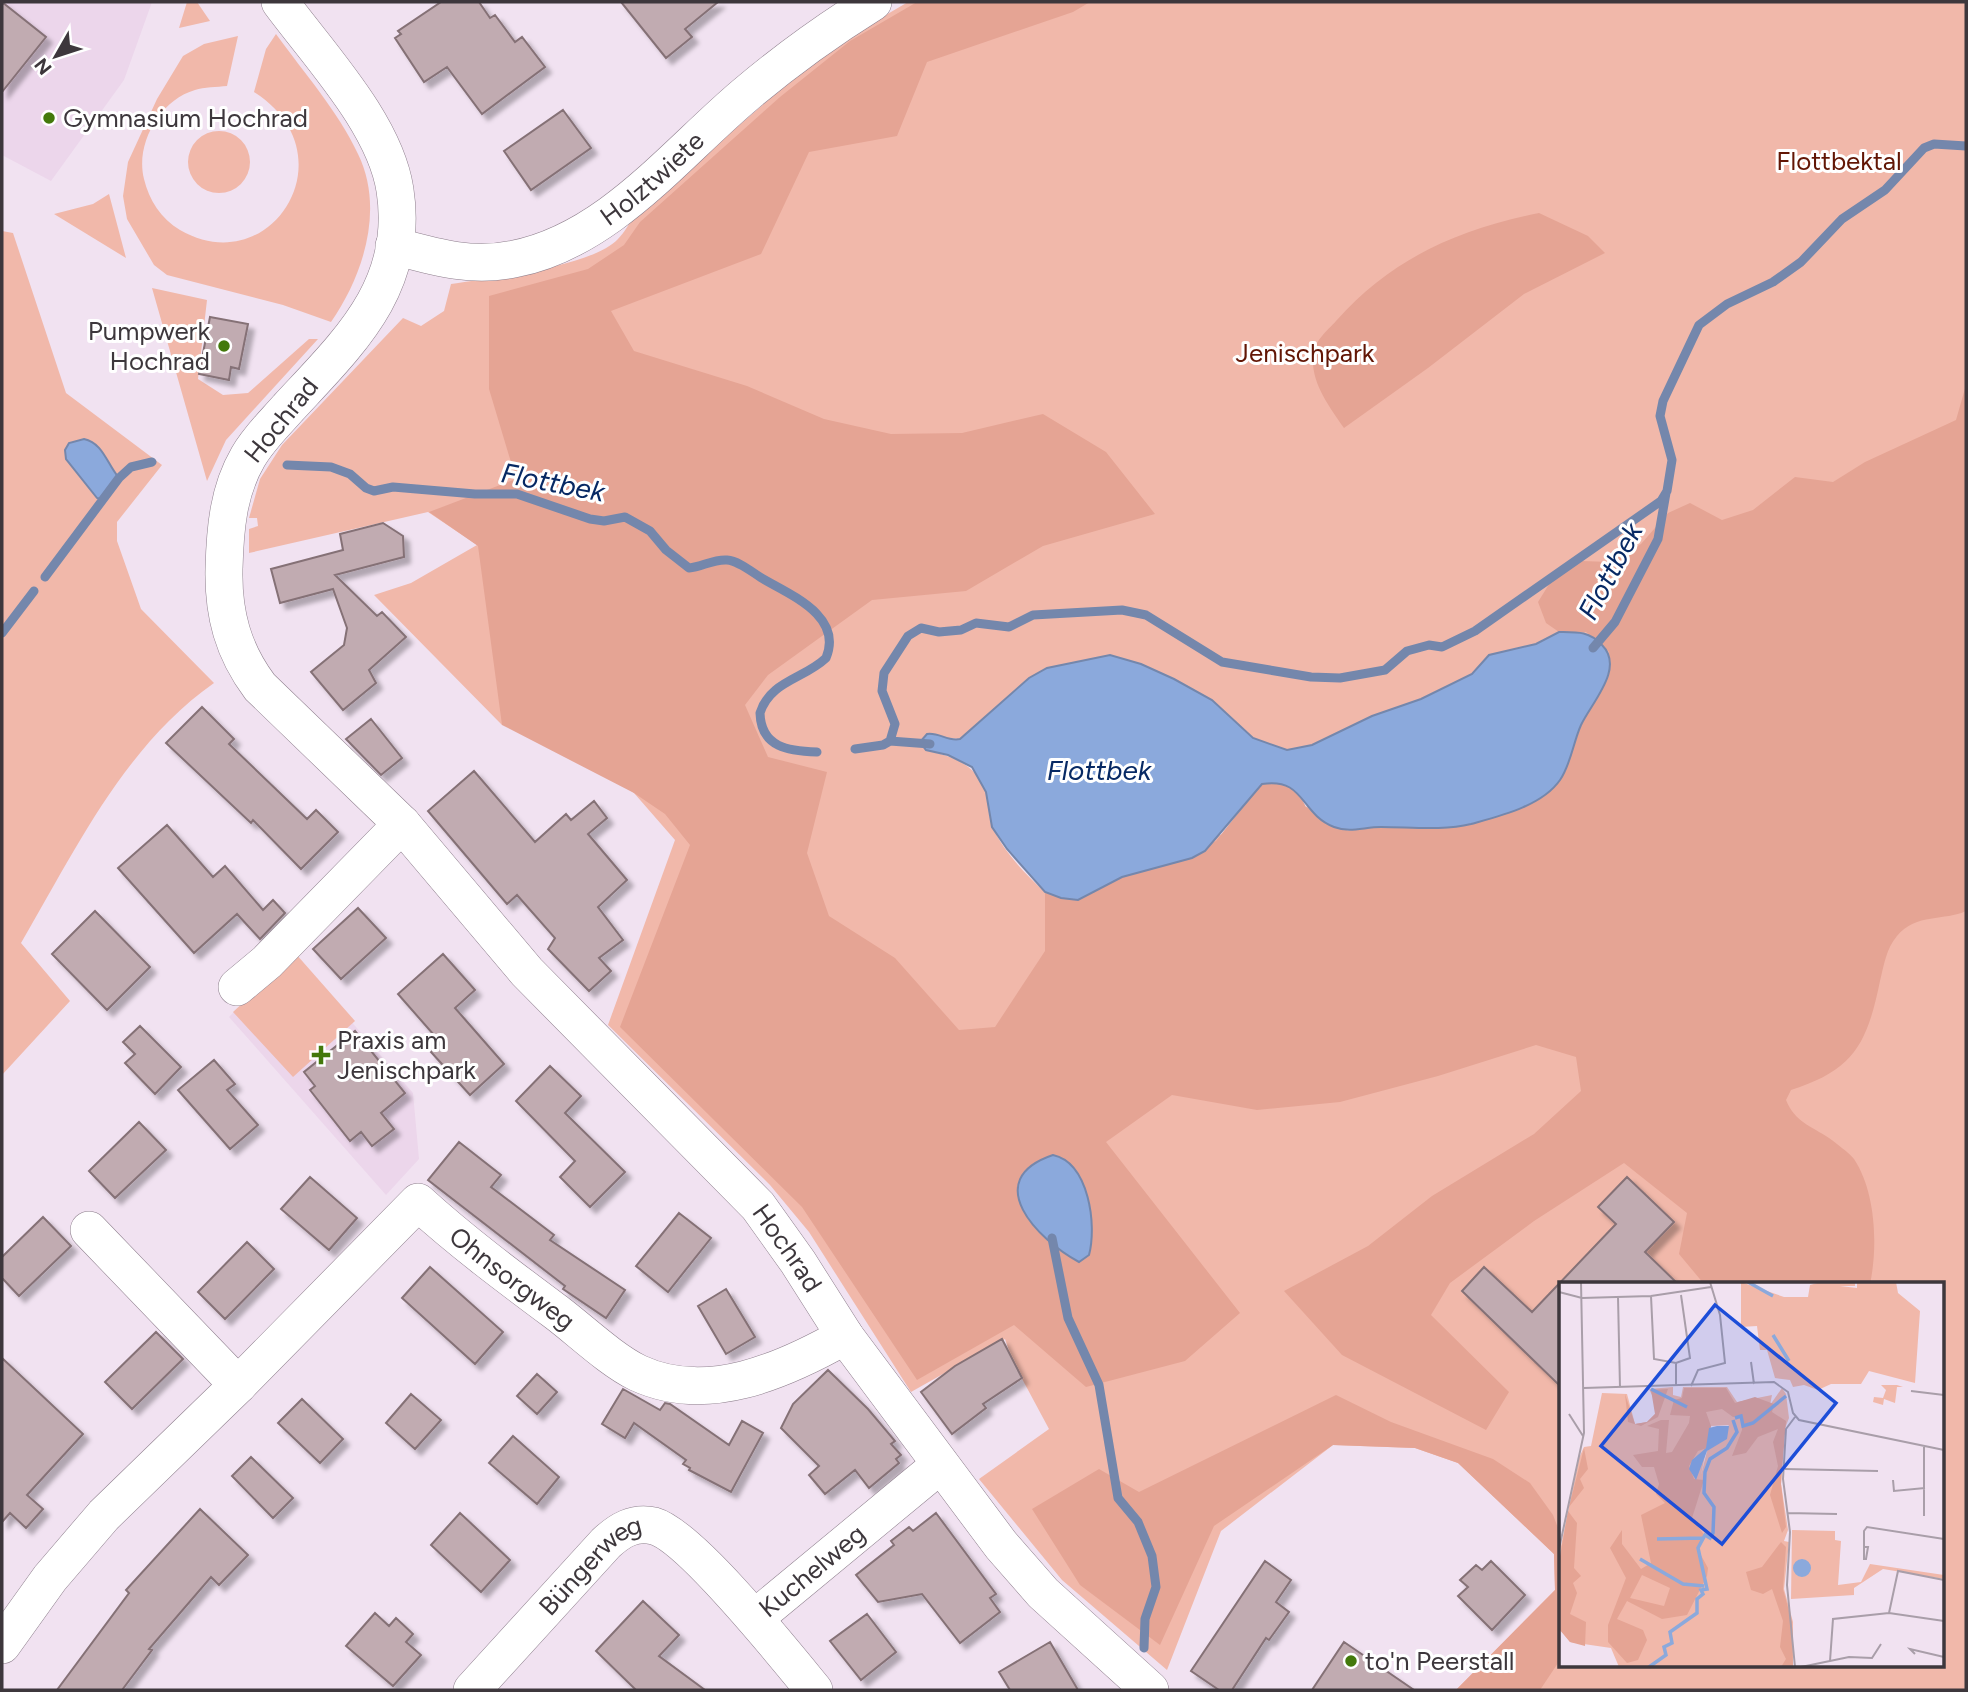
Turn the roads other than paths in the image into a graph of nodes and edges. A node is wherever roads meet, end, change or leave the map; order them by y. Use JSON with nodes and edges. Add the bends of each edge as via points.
{"nodes":[{"id":1,"x":280,"y":2,"type":"edge"},
{"id":2,"x":873,"y":2,"type":"edge"},
{"id":3,"x":394,"y":246,"type":"junction"},
{"id":4,"x":402,"y":824,"type":"junction"},
{"id":5,"x":237,"y":987,"type":"dead end"},
{"id":6,"x":89,"y":1230,"type":"dead end"},
{"id":7,"x":845,"y":1336,"type":"junction"},
{"id":8,"x":238,"y":1385,"type":"junction"},
{"id":9,"x":940,"y":1465,"type":"junction"},
{"id":10,"x":755,"y":1618,"type":"junction"},
{"id":11,"x":2,"y":1645,"type":"edge"},
{"id":12,"x":472,"y":1690,"type":"edge"},
{"id":13,"x":814,"y":1690,"type":"edge"},
{"id":14,"x":1150,"y":1690,"type":"edge"}],
"edges":[{"from":1,"to":3,"type":"street","name":"Hochrad","via":[[378,140],[395,189]]},
{"from":2,"to":3,"type":"street","name":"Holztwiete","via":[[792,57],[614,211],[563,243],[513,260],[473,264]]},
{"from":3,"to":4,"type":"street","name":"Hochrad","via":[[385,285],[367,317],[263,434],[235,482],[225,529],[224,587],[228,623],[244,666],[260,687]]},
{"from":4,"to":5,"type":"street"},
{"from":4,"to":7,"type":"street","name":"Hochrad","via":[[527,972],[758,1206]]},
{"from":6,"to":8,"type":"street"},
{"from":7,"to":8,"type":"street","name":"Ohnsorgweg","via":[[723,1386],[666,1382],[636,1372],[508,1277],[418,1202]]},
{"from":7,"to":9,"type":"street","name":"Hochrad"},
{"from":8,"to":11,"type":"street","name":"Ohnsorgweg","via":[[104,1515],[50,1578]]},
{"from":9,"to":10,"type":"street","name":"Kuchelweg"},
{"from":9,"to":14,"type":"street","name":"Hochrad","via":[[1043,1593]]},
{"from":10,"to":12,"type":"street","name":"Büngerweg","via":[[675,1538],[655,1526],[639,1524],[620,1530],[606,1543]]},
{"from":10,"to":13,"type":"street","name":"Kuchelweg"}]}
